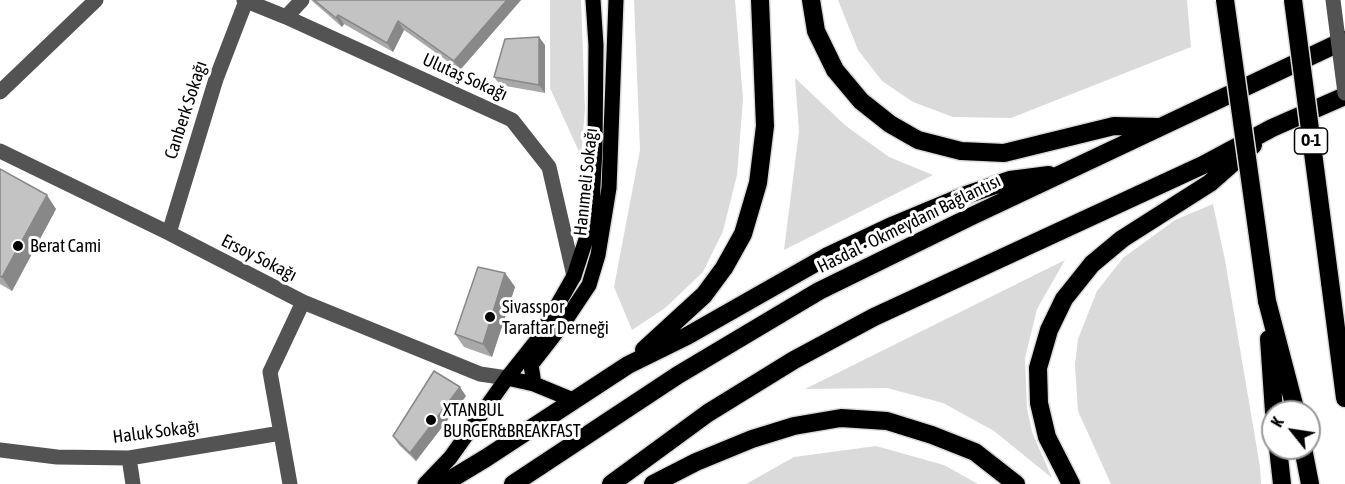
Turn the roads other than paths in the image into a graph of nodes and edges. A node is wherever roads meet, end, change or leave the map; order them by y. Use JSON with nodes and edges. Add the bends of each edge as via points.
{"nodes":[{"id":1,"x":96,"y":0,"type":"edge"},
{"id":2,"x":302,"y":0,"type":"edge"},
{"id":3,"x":593,"y":0,"type":"edge"},
{"id":4,"x":616,"y":0,"type":"edge"},
{"id":5,"x":760,"y":0,"type":"edge"},
{"id":6,"x":811,"y":0,"type":"edge"},
{"id":7,"x":1225,"y":0,"type":"edge"},
{"id":8,"x":1293,"y":0,"type":"edge"},
{"id":9,"x":1333,"y":0,"type":"edge"},
{"id":10,"x":245,"y":1,"type":"edge"},
{"id":11,"x":286,"y":17,"type":"junction"},
{"id":12,"x":1345,"y":40,"type":"edge"},
{"id":13,"x":0,"y":92,"type":"edge"},
{"id":14,"x":1345,"y":94,"type":"edge"},
{"id":15,"x":1161,"y":128,"type":"junction"},
{"id":16,"x":1272,"y":128,"type":"junction"},
{"id":17,"x":0,"y":151,"type":"edge"},
{"id":18,"x":1065,"y":173,"type":"junction"},
{"id":19,"x":169,"y":233,"type":"junction"},
{"id":20,"x":574,"y":276,"type":"junction"},
{"id":21,"x":1267,"y":301,"type":"junction"},
{"id":22,"x":303,"y":303,"type":"junction"},
{"id":23,"x":628,"y":365,"type":"junction"},
{"id":24,"x":507,"y":378,"type":"junction"},
{"id":25,"x":534,"y":384,"type":"junction"},
{"id":26,"x":1345,"y":398,"type":"edge"},
{"id":27,"x":573,"y":400,"type":"junction"},
{"id":28,"x":1273,"y":400,"type":"edge"},
{"id":29,"x":1293,"y":400,"type":"edge"},
{"id":30,"x":281,"y":433,"type":"junction"},
{"id":31,"x":0,"y":450,"type":"edge"},
{"id":32,"x":129,"y":458,"type":"junction"},
{"id":33,"x":1279,"y":460,"type":"edge"},
{"id":34,"x":1305,"y":460,"type":"edge"},
{"id":35,"x":133,"y":484,"type":"edge"},
{"id":36,"x":290,"y":484,"type":"edge"},
{"id":37,"x":425,"y":484,"type":"edge"},
{"id":38,"x":443,"y":484,"type":"edge"},
{"id":39,"x":513,"y":484,"type":"edge"},
{"id":40,"x":611,"y":484,"type":"edge"},
{"id":41,"x":653,"y":484,"type":"edge"},
{"id":42,"x":1016,"y":484,"type":"edge"},
{"id":43,"x":1071,"y":484,"type":"edge"},
{"id":44,"x":1282,"y":484,"type":"edge"},
{"id":45,"x":1310,"y":484,"type":"edge"}],
"edges":[{"from":1,"to":13,"type":"street"},
{"from":2,"to":11,"type":"street"},
{"from":3,"to":20,"type":"main road","name":"Hanımeli Sokağı","via":[[596,45],[591,224]]},
{"from":4,"to":25,"type":"main road","name":"Hanımeli Sokağı","via":[[609,188],[598,255],[589,285],[531,365]]},
{"from":5,"to":23,"type":"highway","via":[[765,126],[758,183],[743,234],[704,294]]},
{"from":6,"to":15,"type":"highway","via":[[816,32],[835,70],[861,102],[918,140],[962,151],[1004,153],[1114,126]]},
{"from":7,"to":21,"type":"highway","bridge":true},
{"from":8,"to":26,"type":"highway","number":"O-1","bridge":true},
{"from":9,"to":14,"type":"street","bridge":true},
{"from":10,"to":11,"type":"street","name":"Ulutaş Sokağı"},
{"from":10,"to":19,"type":"street","name":"Canberk Sokağı","via":[[216,79]]},
{"from":11,"to":20,"type":"street","name":"Ulutaş Sokağı","via":[[512,120],[549,167]]},
{"from":12,"to":15,"type":"highway","name":"Hasdal - Okmeydanı Bağlantısı"},
{"from":14,"to":16,"type":"highway"},
{"from":15,"to":18,"type":"highway","name":"Hasdal - Okmeydanı Bağlantısı"},
{"from":16,"to":40,"type":"highway","via":[[1203,165],[874,317],[794,360],[708,413]]},
{"from":16,"to":43,"type":"highway","via":[[1210,183],[1122,239],[1092,264],[1064,299],[1049,330],[1038,368],[1039,403],[1047,437]]},
{"from":17,"to":19,"type":"street","name":"Ersoy Sokağı"},
{"from":18,"to":23,"type":"highway","via":[[1010,180],[894,225],[826,257]]},
{"from":18,"to":39,"type":"highway","name":"Hasdal - Okmeydanı Bağlantısı","via":[[819,291],[678,375]]},
{"from":19,"to":22,"type":"street","name":"Ersoy Sokağı"},
{"from":20,"to":24,"type":"main road","name":"Hanımeli Sokağı","via":[[538,339]]},
{"from":21,"to":28,"type":"highway"},
{"from":21,"to":29,"type":"highway"},
{"from":22,"to":24,"type":"street","name":"Ersoy Sokağı","via":[[480,374]]},
{"from":22,"to":30,"type":"street","via":[[270,372]]},
{"from":23,"to":27,"type":"highway"},
{"from":24,"to":25,"type":"main road"},
{"from":24,"to":37,"type":"main road","name":"Hanımeli Sokağı","via":[[450,458]]},
{"from":25,"to":27,"type":"main road"},
{"from":27,"to":38,"type":"highway"},
{"from":30,"to":32,"type":"street","name":"Haluk Sokağı"},
{"from":30,"to":36,"type":"street"},
{"from":31,"to":32,"type":"street","name":"Haluk Sokağı","via":[[57,457]]},
{"from":32,"to":35,"type":"street"},
{"from":33,"to":44,"type":"highway"},
{"from":34,"to":45,"type":"highway"},
{"from":41,"to":42,"type":"highway","via":[[752,439],[794,426],[841,418],[887,421],[932,435],[975,452]]}]}
